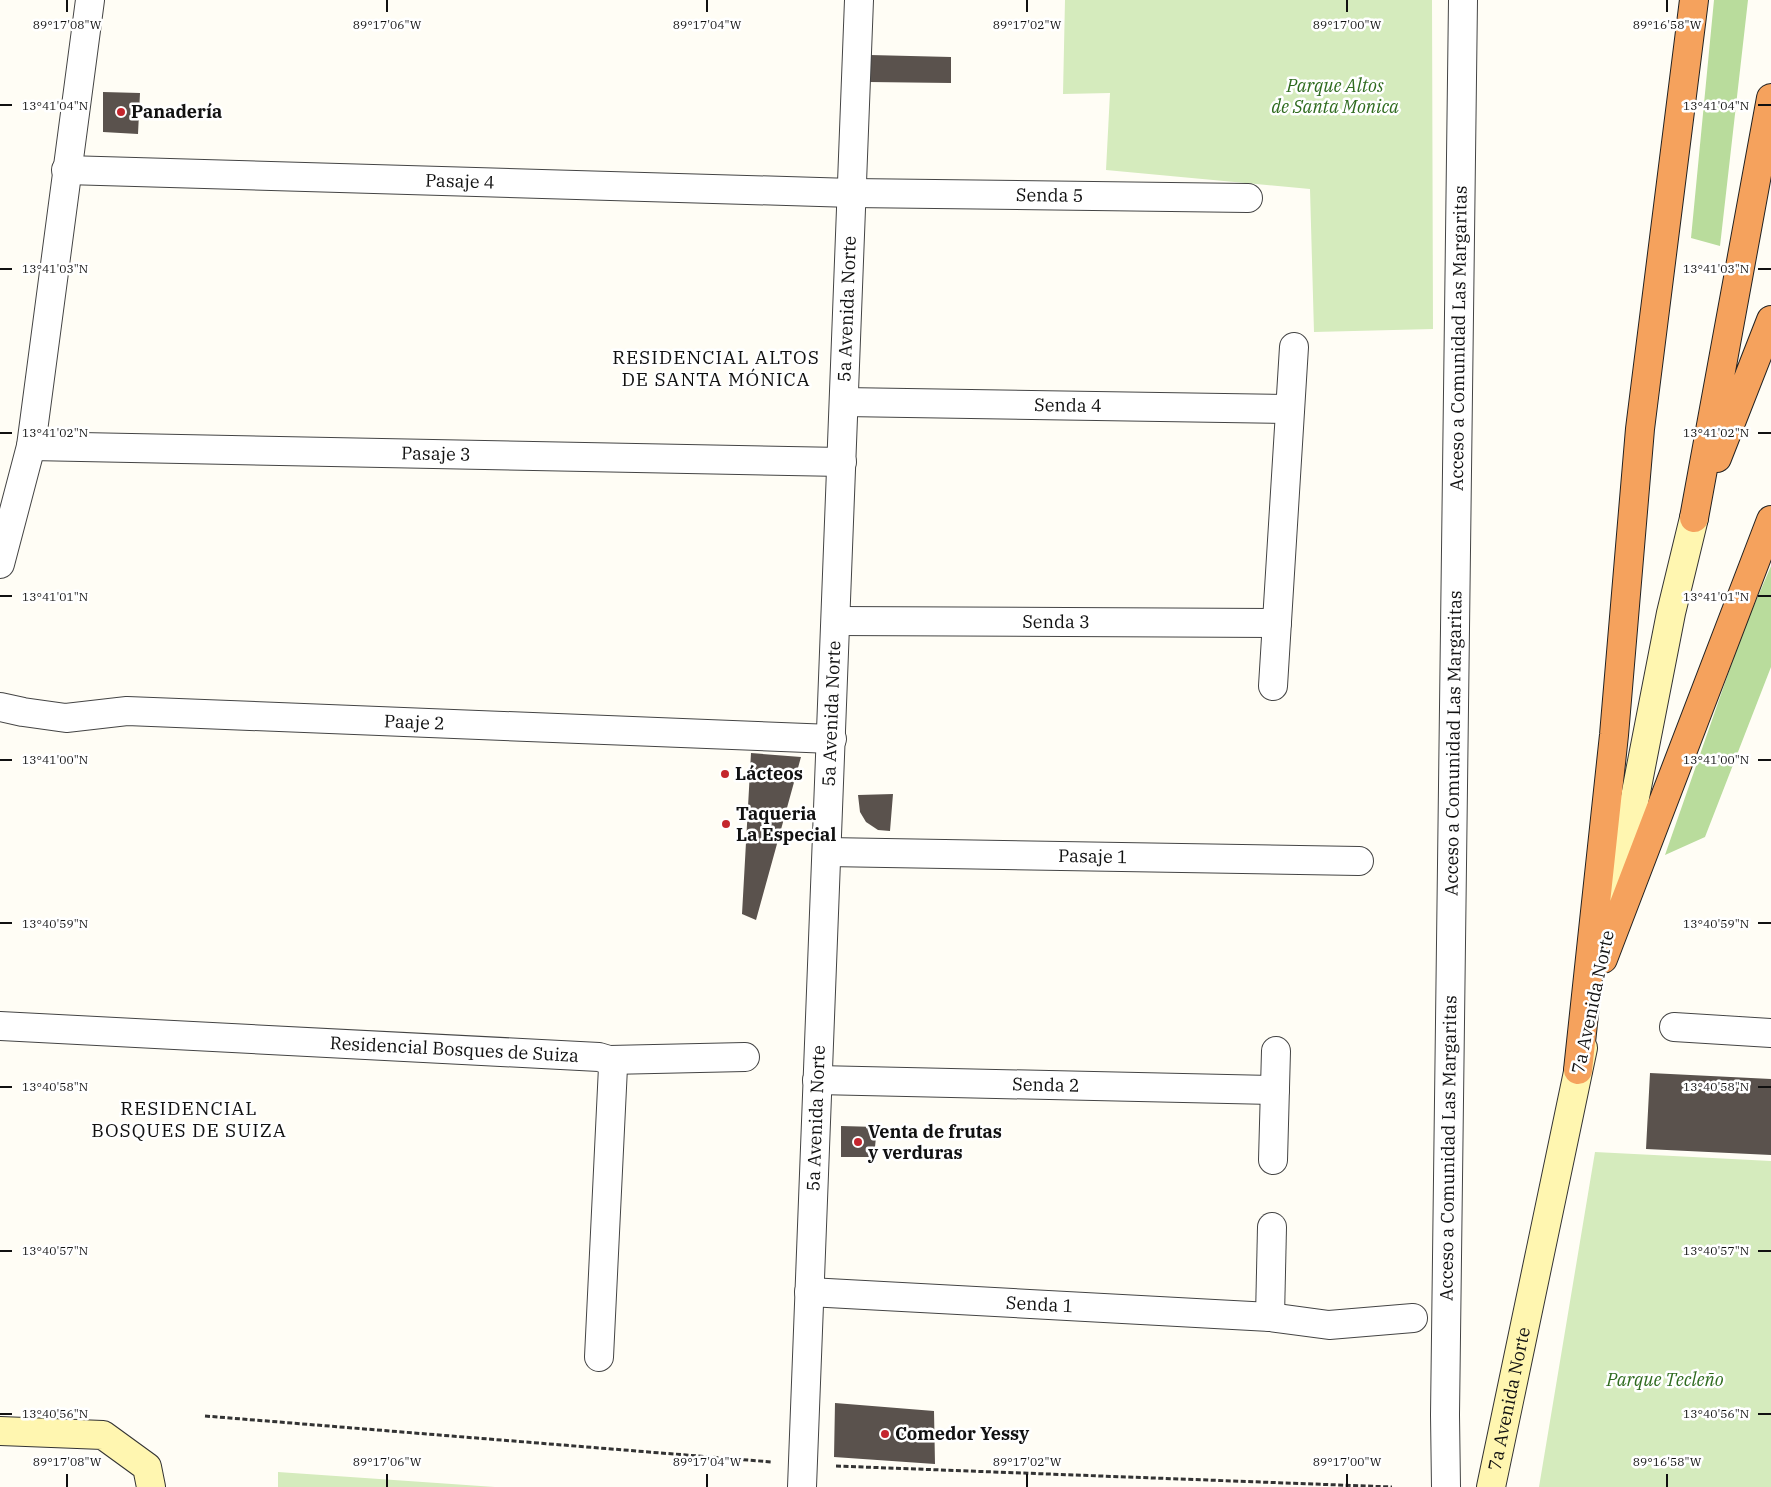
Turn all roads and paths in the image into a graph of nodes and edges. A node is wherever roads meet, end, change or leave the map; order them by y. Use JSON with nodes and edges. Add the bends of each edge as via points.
{"nodes":[{"id":1,"x":90,"y":0,"type":"edge"},
{"id":2,"x":859,"y":0,"type":"edge"},
{"id":3,"x":1463,"y":0,"type":"edge"},
{"id":4,"x":1694,"y":0,"type":"edge"},
{"id":5,"x":1771,"y":98,"type":"edge"},
{"id":6,"x":66,"y":170,"type":"junction"},
{"id":7,"x":852,"y":193,"type":"junction"},
{"id":8,"x":1248,"y":198,"type":"dead end"},
{"id":9,"x":1771,"y":320,"type":"edge"},
{"id":10,"x":1294,"y":346,"type":"dead end"},
{"id":11,"x":844,"y":402,"type":"junction"},
{"id":12,"x":1290,"y":409,"type":"junction"},
{"id":13,"x":31,"y":446,"type":"junction"},
{"id":14,"x":842,"y":462,"type":"junction"},
{"id":15,"x":1694,"y":518,"type":"junction"},
{"id":16,"x":1771,"y":520,"type":"edge"},
{"id":17,"x":0,"y":564,"type":"edge"},
{"id":18,"x":836,"y":621,"type":"junction"},
{"id":19,"x":1277,"y":623,"type":"junction"},
{"id":20,"x":1273,"y":686,"type":"dead end"},
{"id":21,"x":0,"y":707,"type":"edge"},
{"id":22,"x":832,"y":739,"type":"junction"},
{"id":23,"x":827,"y":852,"type":"junction"},
{"id":24,"x":1359,"y":861,"type":"dead end"},
{"id":25,"x":1603,"y":959,"type":"junction"},
{"id":26,"x":0,"y":1026,"type":"edge"},
{"id":27,"x":1674,"y":1027,"type":"dead end"},
{"id":28,"x":1771,"y":1032,"type":"edge"},
{"id":29,"x":1276,"y":1052,"type":"dead end"},
{"id":30,"x":745,"y":1057,"type":"dead end"},
{"id":31,"x":609,"y":1060,"type":"junction"},
{"id":32,"x":1578,"y":1070,"type":"junction"},
{"id":33,"x":817,"y":1080,"type":"junction"},
{"id":34,"x":1275,"y":1090,"type":"junction"},
{"id":35,"x":1273,"y":1160,"type":"dead end"},
{"id":36,"x":1272,"y":1227,"type":"dead end"},
{"id":37,"x":809,"y":1292,"type":"junction"},
{"id":38,"x":1270,"y":1317,"type":"junction"},
{"id":39,"x":1413,"y":1318,"type":"dead end"},
{"id":40,"x":599,"y":1357,"type":"dead end"},
{"id":41,"x":0,"y":1431,"type":"edge"},
{"id":42,"x":151,"y":1487,"type":"edge"},
{"id":43,"x":802,"y":1487,"type":"edge"},
{"id":44,"x":1446,"y":1487,"type":"edge"},
{"id":45,"x":1492,"y":1487,"type":"edge"}],
"edges":[{"from":1,"to":6,"type":"street"},
{"from":2,"to":7,"type":"street","name":"5a Avenida Norte"},
{"from":3,"to":44,"type":"street","name":"Acceso a Comunidad Las Margaritas"},
{"from":4,"to":32,"type":"highway","via":[[1640,429],[1614,735]]},
{"from":5,"to":15,"type":"highway"},
{"from":6,"to":7,"type":"street","name":"Pasaje 4"},
{"from":6,"to":13,"type":"street"},
{"from":7,"to":8,"type":"street","name":"Senda 5"},
{"from":7,"to":11,"type":"street","name":"5a Avenida Norte"},
{"from":9,"to":15,"type":"highway"},
{"from":10,"to":12,"type":"street"},
{"from":11,"to":12,"type":"street","name":"Senda 4"},
{"from":11,"to":14,"type":"street","name":"5a Avenida Norte"},
{"from":12,"to":19,"type":"street"},
{"from":13,"to":14,"type":"street","name":"Pasaje 3"},
{"from":13,"to":17,"type":"street"},
{"from":14,"to":18,"type":"street","name":"5a Avenida Norte"},
{"from":15,"to":25,"type":"main road","name":"7a Avenida Norte","via":[[1671,613]]},
{"from":16,"to":25,"type":"highway"},
{"from":18,"to":19,"type":"street","name":"Senda 3"},
{"from":18,"to":22,"type":"street","name":"5a Avenida Norte"},
{"from":19,"to":20,"type":"street"},
{"from":21,"to":22,"type":"street","name":"Paaje 2","via":[[66,718],[127,711]]},
{"from":22,"to":23,"type":"street","name":"5a Avenida Norte"},
{"from":23,"to":24,"type":"street","name":"Pasaje 1"},
{"from":23,"to":33,"type":"street","name":"5a Avenida Norte"},
{"from":25,"to":32,"type":"main road","name":"7a Avenida Norte"},
{"from":26,"to":31,"type":"street","name":"Residencial Bosques de Suiza"},
{"from":27,"to":28,"type":"street"},
{"from":29,"to":34,"type":"street"},
{"from":30,"to":31,"type":"street","name":"Residencial Bosques de Suiza"},
{"from":31,"to":40,"type":"street","via":[[613,1067]]},
{"from":32,"to":45,"type":"main road","name":"7a Avenida Norte"},
{"from":33,"to":34,"type":"street","name":"Senda 2"},
{"from":33,"to":37,"type":"street","name":"5a Avenida Norte"},
{"from":34,"to":35,"type":"street"},
{"from":36,"to":38,"type":"street"},
{"from":37,"to":38,"type":"street","name":"Senda 1"},
{"from":37,"to":43,"type":"street","name":"5a Avenida Norte"},
{"from":38,"to":39,"type":"street","name":"Senda 1","via":[[1329,1325]]},
{"from":41,"to":42,"type":"main road","via":[[103,1436],[148,1467]]}]}
